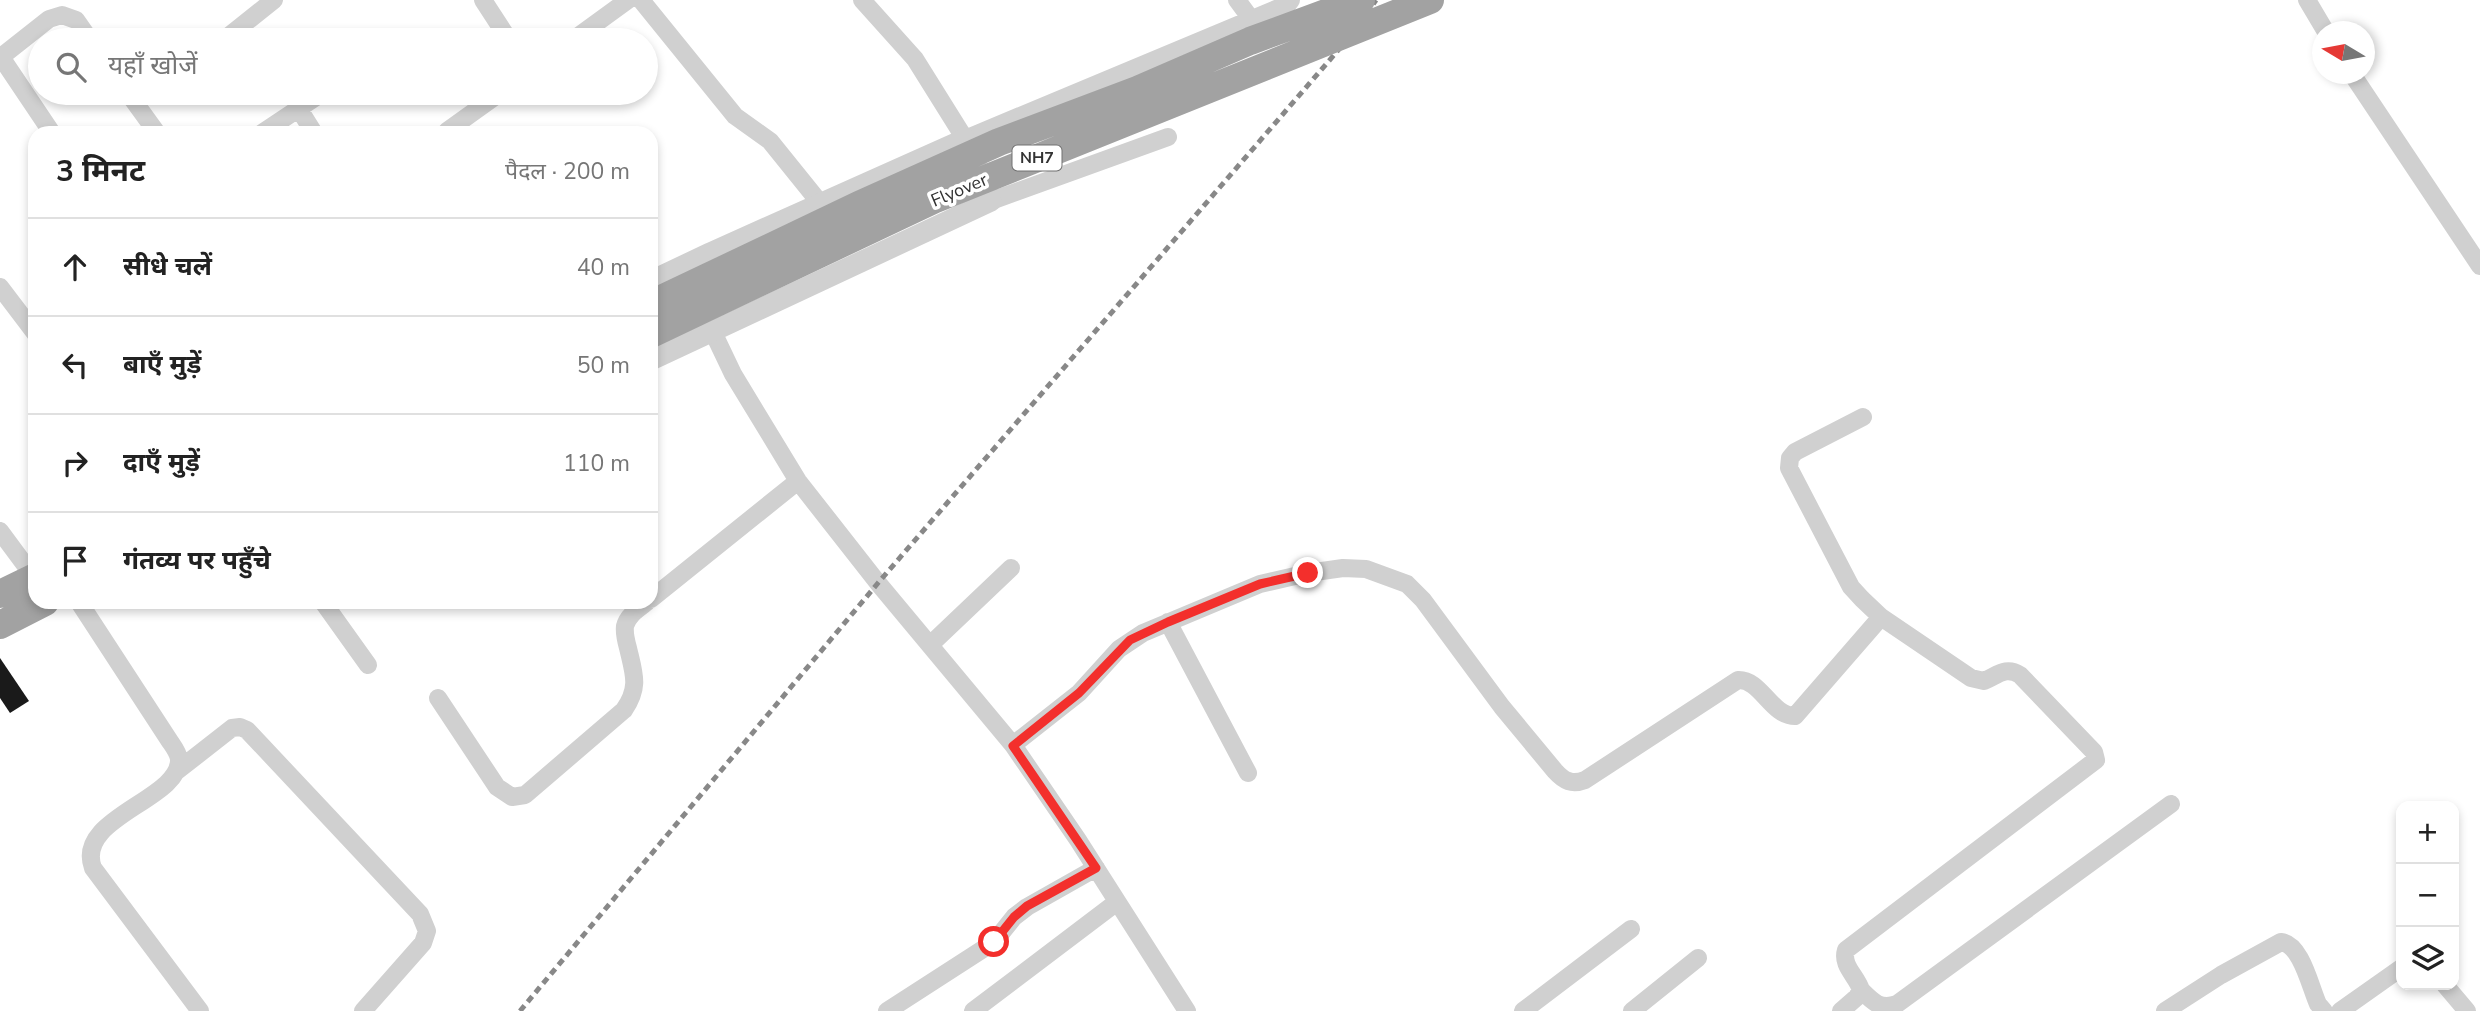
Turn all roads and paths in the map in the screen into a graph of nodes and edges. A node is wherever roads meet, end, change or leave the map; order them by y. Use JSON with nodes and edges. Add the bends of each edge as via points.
{"nodes":[{"id":1,"x":274,"y":0,"type":"edge"},
{"id":2,"x":483,"y":0,"type":"edge"},
{"id":3,"x":628,"y":0,"type":"edge"},
{"id":4,"x":641,"y":0,"type":"edge"},
{"id":5,"x":862,"y":0,"type":"edge"},
{"id":6,"x":1237,"y":0,"type":"edge"},
{"id":7,"x":1291,"y":0,"type":"edge"},
{"id":8,"x":1361,"y":0,"type":"edge"},
{"id":9,"x":1430,"y":0,"type":"edge"},
{"id":10,"x":2306,"y":0,"type":"edge"},
{"id":11,"x":1251,"y":19,"type":"junction"},
{"id":12,"x":2319,"y":21,"type":"edge"},
{"id":13,"x":38,"y":28,"type":"edge"},
{"id":14,"x":82,"y":28,"type":"edge"},
{"id":15,"x":238,"y":28,"type":"edge"},
{"id":16,"x":501,"y":28,"type":"edge"},
{"id":17,"x":590,"y":28,"type":"edge"},
{"id":18,"x":28,"y":36,"type":"edge"},
{"id":19,"x":1,"y":58,"type":"edge"},
{"id":20,"x":2359,"y":84,"type":"edge"},
{"id":21,"x":28,"y":98,"type":"edge"},
{"id":22,"x":33,"y":105,"type":"edge"},
{"id":23,"x":137,"y":105,"type":"edge"},
{"id":24,"x":305,"y":105,"type":"edge"},
{"id":25,"x":483,"y":105,"type":"edge"},
{"id":26,"x":299,"y":109,"type":"junction"},
{"id":27,"x":47,"y":126,"type":"edge"},
{"id":28,"x":152,"y":126,"type":"edge"},
{"id":29,"x":273,"y":126,"type":"edge"},
{"id":30,"x":310,"y":126,"type":"edge"},
{"id":31,"x":454,"y":126,"type":"edge"},
{"id":32,"x":1168,"y":137,"type":"dead end"},
{"id":33,"x":965,"y":139,"type":"junction"},
{"id":34,"x":991,"y":201,"type":"junction"},
{"id":35,"x":820,"y":203,"type":"junction"},
{"id":36,"x":2480,"y":266,"type":"edge"},
{"id":37,"x":658,"y":278,"type":"edge"},
{"id":38,"x":0,"y":287,"type":"edge"},
{"id":39,"x":658,"y":301,"type":"edge"},
{"id":40,"x":28,"y":324,"type":"edge"},
{"id":41,"x":712,"y":330,"type":"junction"},
{"id":42,"x":658,"y":331,"type":"edge"},
{"id":43,"x":658,"y":357,"type":"edge"},
{"id":44,"x":1863,"y":416,"type":"dead end"},
{"id":45,"x":799,"y":481,"type":"junction"},
{"id":46,"x":0,"y":531,"type":"edge"},
{"id":47,"x":1011,"y":568,"type":"dead end"},
{"id":48,"x":28,"y":571,"type":"edge"},
{"id":49,"x":28,"y":587,"type":"edge"},
{"id":50,"x":658,"y":592,"type":"edge"},
{"id":51,"x":0,"y":594,"type":"edge"},
{"id":52,"x":28,"y":596,"type":"edge"},
{"id":53,"x":84,"y":609,"type":"edge"},
{"id":54,"x":328,"y":609,"type":"edge"},
{"id":55,"x":638,"y":609,"type":"edge"},
{"id":56,"x":1881,"y":617,"type":"junction"},
{"id":57,"x":1168,"y":622,"type":"junction"},
{"id":58,"x":0,"y":625,"type":"edge"},
{"id":59,"x":930,"y":645,"type":"junction"},
{"id":60,"x":368,"y":665,"type":"dead end"},
{"id":61,"x":438,"y":698,"type":"dead end"},
{"id":62,"x":1013,"y":746,"type":"junction"},
{"id":63,"x":177,"y":771,"type":"junction"},
{"id":64,"x":1248,"y":773,"type":"dead end"},
{"id":65,"x":2171,"y":804,"type":"dead end"},
{"id":66,"x":1096,"y":868,"type":"junction"},
{"id":67,"x":1117,"y":902,"type":"junction"},
{"id":68,"x":1631,"y":929,"type":"dead end"},
{"id":69,"x":1698,"y":958,"type":"dead end"},
{"id":70,"x":2396,"y":972,"type":"edge"},
{"id":71,"x":1861,"y":990,"type":"junction"},
{"id":72,"x":2449,"y":990,"type":"edge"},
{"id":73,"x":200,"y":1011,"type":"edge"},
{"id":74,"x":363,"y":1011,"type":"edge"},
{"id":75,"x":887,"y":1011,"type":"edge"},
{"id":76,"x":974,"y":1011,"type":"edge"},
{"id":77,"x":1187,"y":1011,"type":"edge"},
{"id":78,"x":1523,"y":1011,"type":"edge"},
{"id":79,"x":1632,"y":1011,"type":"edge"},
{"id":80,"x":1841,"y":1011,"type":"edge"},
{"id":81,"x":2165,"y":1011,"type":"edge"},
{"id":82,"x":2324,"y":1011,"type":"edge"},
{"id":83,"x":2340,"y":1011,"type":"edge"},
{"id":84,"x":2467,"y":1011,"type":"edge"}],
"edges":[{"from":1,"to":15,"type":"street"},
{"from":2,"to":16,"type":"street"},
{"from":3,"to":17,"type":"street"},
{"from":4,"to":35,"type":"street","via":[[735,116],[771,141]]},
{"from":5,"to":33,"type":"street","via":[[915,59]]},
{"from":6,"to":11,"type":"street"},
{"from":7,"to":11,"type":"street"},
{"from":8,"to":39,"type":"highway","name":"Flyover","number":"NH7","bridge":true,"via":[[999,142]]},
{"from":9,"to":42,"type":"highway","name":"Flyover","number":"NH7","bridge":true,"via":[[945,195]]},
{"from":10,"to":12,"type":"street"},
{"from":11,"to":33,"type":"street"},
{"from":13,"to":14,"type":"street","via":[[62,15],[76,20]]},
{"from":18,"to":19,"type":"street"},
{"from":19,"to":21,"type":"street"},
{"from":20,"to":36,"type":"street"},
{"from":22,"to":27,"type":"street"},
{"from":23,"to":28,"type":"street"},
{"from":24,"to":26,"type":"street"},
{"from":25,"to":31,"type":"street"},
{"from":26,"to":29,"type":"street"},
{"from":26,"to":30,"type":"street"},
{"from":32,"to":34,"type":"street"},
{"from":33,"to":34,"type":"street"},
{"from":33,"to":35,"type":"street"},
{"from":34,"to":41,"type":"street"},
{"from":35,"to":37,"type":"street"},
{"from":38,"to":40,"type":"street"},
{"from":41,"to":43,"type":"street"},
{"from":41,"to":45,"type":"street","via":[[733,374]]},
{"from":44,"to":56,"type":"street","via":[[1795,452],[1789,468],[1851,587]]},
{"from":45,"to":50,"type":"street"},
{"from":45,"to":59,"type":"street"},
{"from":46,"to":48,"type":"street"},
{"from":47,"to":59,"type":"street"},
{"from":49,"to":51,"type":"highway"},
{"from":52,"to":58,"type":"highway"},
{"from":53,"to":63,"type":"street","via":[[177,753]]},
{"from":54,"to":60,"type":"street"},
{"from":55,"to":61,"type":"street","via":[[625,626],[635,689],[632,699],[525,795],[512,797],[497,787]]},
{"from":56,"to":57,"type":"street","via":[[1795,716],[1783,713],[1748,682],[1738,680],[1578,783],[1566,781],[1555,771],[1423,600],[1407,584],[1388,576],[1343,568],[1308,573],[1260,584]]},
{"from":56,"to":71,"type":"street","via":[[1971,678],[1984,681],[2004,670],[2015,671],[2094,752],[2096,760],[1846,950],[1846,964]]},
{"from":57,"to":62,"type":"street","via":[[1130,640],[1079,693]]},
{"from":57,"to":64,"type":"street"},
{"from":59,"to":62,"type":"street"},
{"from":62,"to":66,"type":"street"},
{"from":63,"to":73,"type":"street","via":[[101,832],[90,850],[90,860]]},
{"from":63,"to":74,"type":"street","via":[[232,728],[247,730],[420,914],[427,931],[423,943]]},
{"from":65,"to":71,"type":"street","via":[[1897,1004],[1874,1004]]},
{"from":66,"to":67,"type":"street"},
{"from":66,"to":75,"type":"street","via":[[1027,906],[994,942]]},
{"from":67,"to":76,"type":"street"},
{"from":67,"to":77,"type":"street"},
{"from":68,"to":78,"type":"street"},
{"from":69,"to":79,"type":"street"},
{"from":70,"to":83,"type":"street"},
{"from":71,"to":80,"type":"street"},
{"from":72,"to":84,"type":"street"},
{"from":81,"to":82,"type":"street","via":[[2281,942],[2296,950]]}]}
